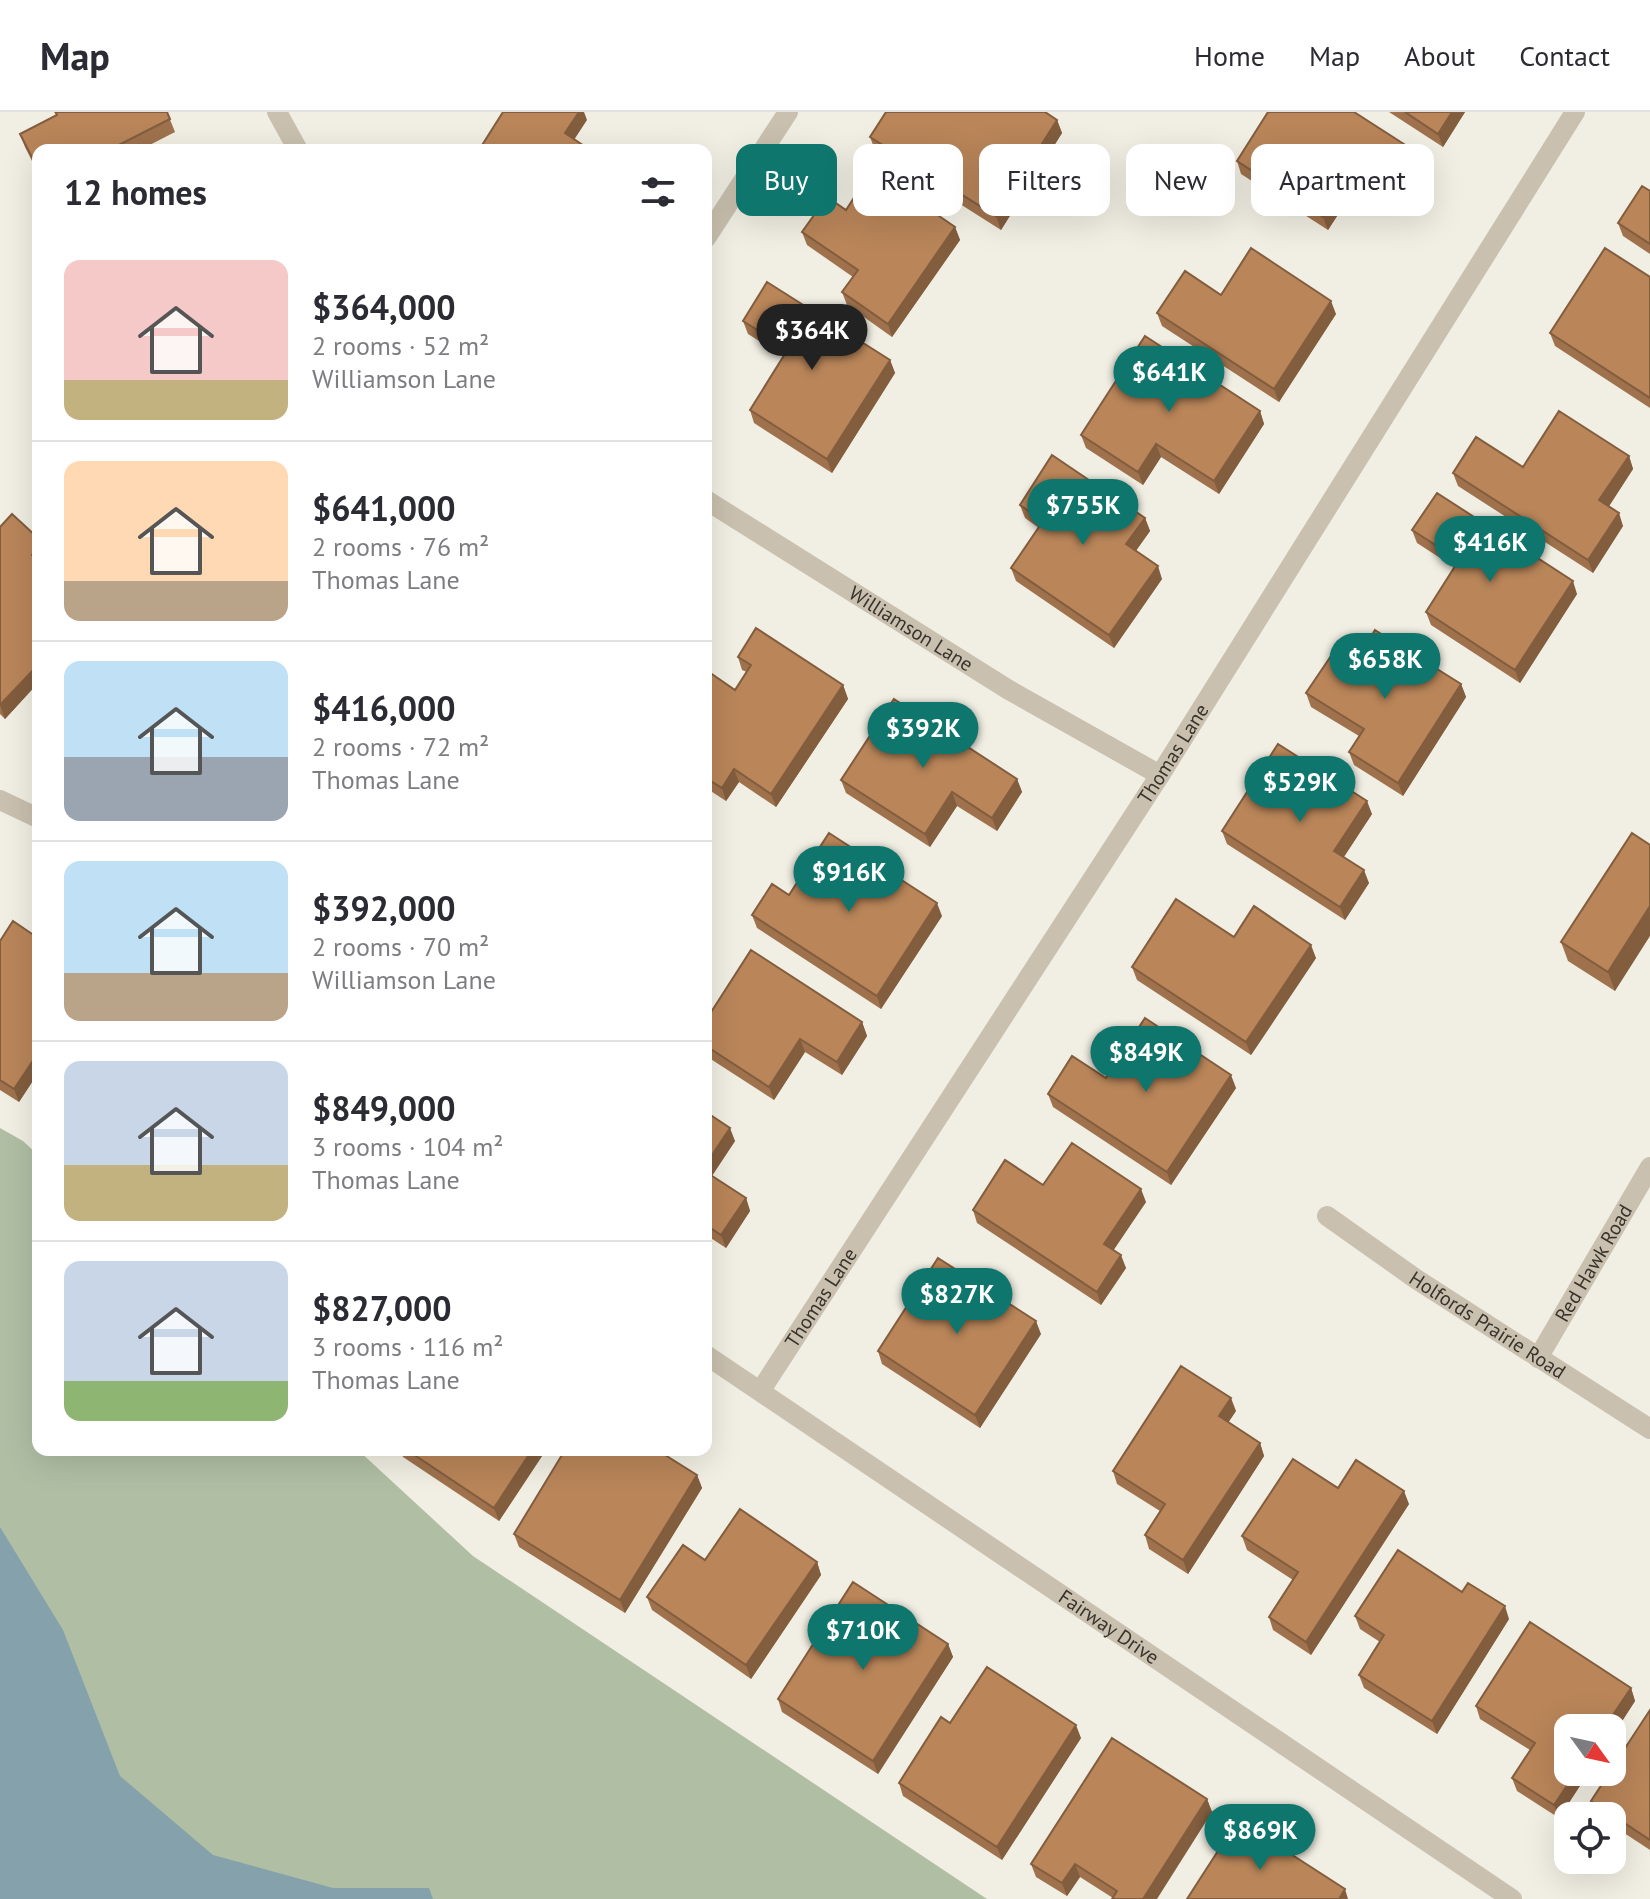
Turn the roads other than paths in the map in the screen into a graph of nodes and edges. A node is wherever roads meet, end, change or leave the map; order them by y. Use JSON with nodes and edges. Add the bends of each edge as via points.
{"nodes":[{"id":1,"x":277,"y":112,"type":"edge"},
{"id":2,"x":788,"y":112,"type":"edge"},
{"id":3,"x":1575,"y":112,"type":"edge"},
{"id":4,"x":295,"y":144,"type":"edge"},
{"id":5,"x":712,"y":229,"type":"edge"},
{"id":6,"x":712,"y":504,"type":"edge"},
{"id":7,"x":1160,"y":775,"type":"junction"},
{"id":8,"x":0,"y":800,"type":"edge"},
{"id":9,"x":32,"y":815,"type":"edge"},
{"id":10,"x":1650,"y":1167,"type":"edge"},
{"id":11,"x":1327,"y":1216,"type":"dead end"},
{"id":12,"x":1538,"y":1358,"type":"junction"},
{"id":13,"x":712,"y":1359,"type":"edge"},
{"id":14,"x":761,"y":1390,"type":"junction"},
{"id":15,"x":1650,"y":1429,"type":"edge"},
{"id":16,"x":1512,"y":1899,"type":"edge"}],
"edges":[{"from":1,"to":4,"type":"street"},
{"from":2,"to":5,"type":"street"},
{"from":3,"to":7,"type":"street","name":"Thomas Lane"},
{"from":6,"to":7,"type":"street","name":"Williamson Lane","via":[[1009,690]]},
{"from":7,"to":14,"type":"street","name":"Thomas Lane"},
{"from":8,"to":9,"type":"street"},
{"from":10,"to":12,"type":"street","name":"Red Hawk Road"},
{"from":11,"to":12,"type":"street","name":"Holfords Prairie Road"},
{"from":12,"to":15,"type":"street","name":"Holfords Prairie Road"},
{"from":13,"to":14,"type":"street","name":"Fairway Drive"},
{"from":14,"to":16,"type":"street","name":"Fairway Drive"}]}
